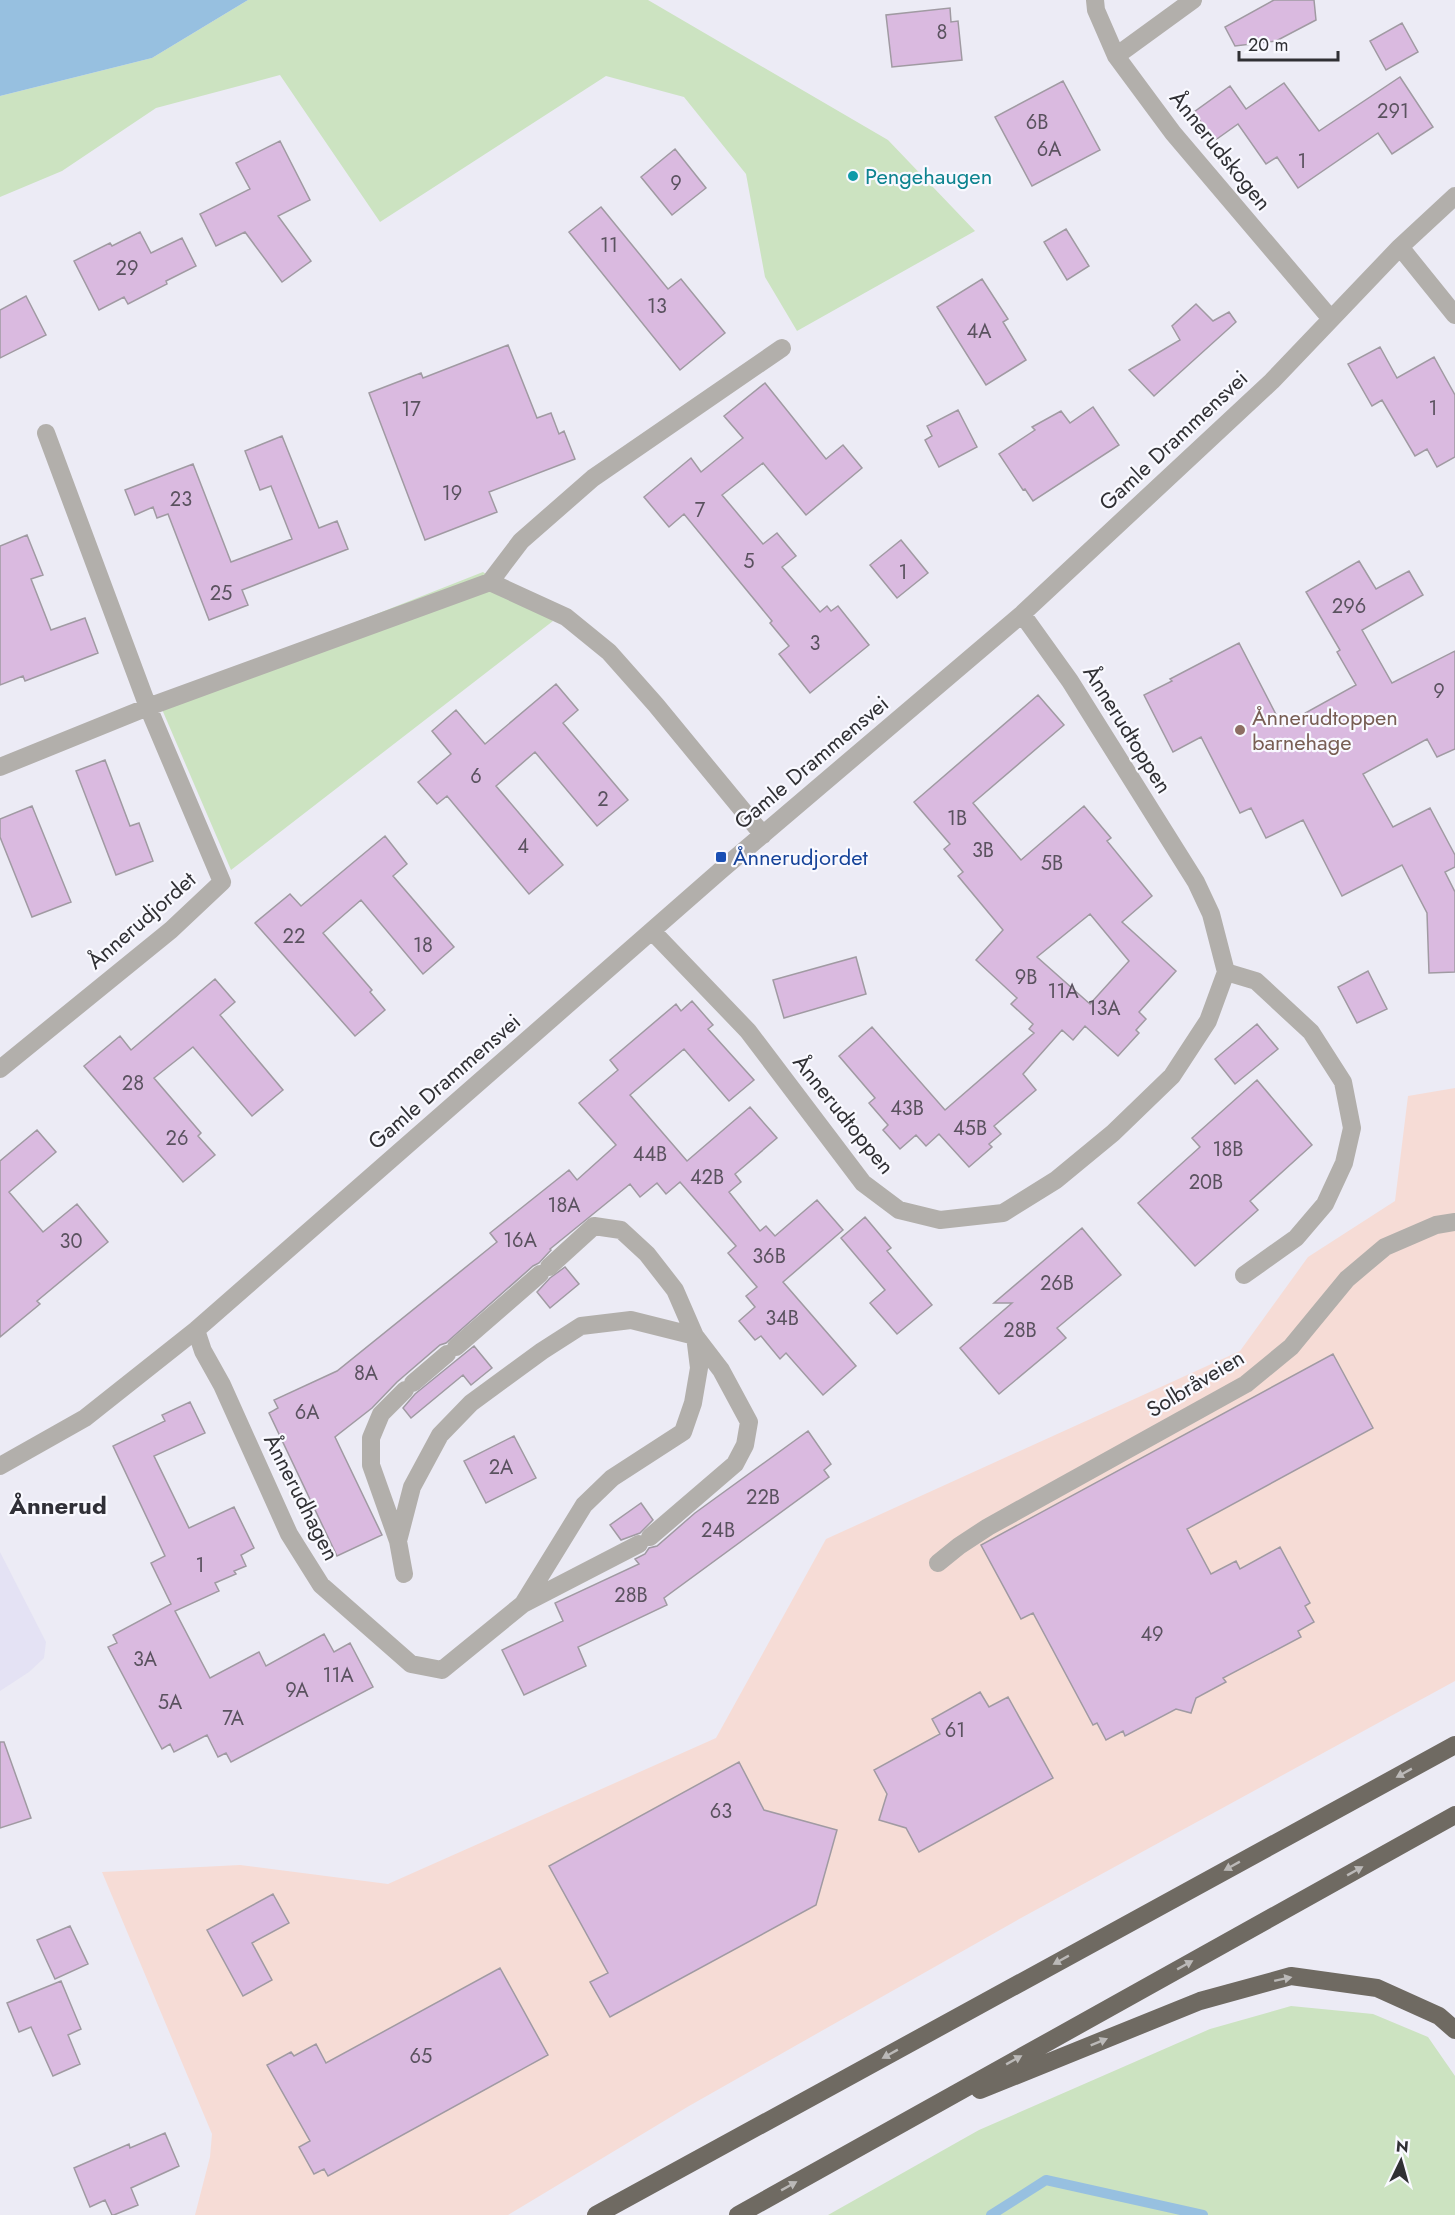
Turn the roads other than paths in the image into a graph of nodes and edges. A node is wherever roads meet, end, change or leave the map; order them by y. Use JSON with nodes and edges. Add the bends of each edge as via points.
{"nodes":[{"id":1,"x":1095,"y":0,"type":"edge"},
{"id":2,"x":1193,"y":0,"type":"edge"},
{"id":3,"x":1116,"y":56,"type":"junction"},
{"id":4,"x":1455,"y":196,"type":"edge"},
{"id":5,"x":1400,"y":247,"type":"junction"},
{"id":6,"x":1455,"y":315,"type":"edge"},
{"id":7,"x":1330,"y":319,"type":"junction"},
{"id":8,"x":782,"y":348,"type":"dead end"},
{"id":9,"x":46,"y":433,"type":"dead end"},
{"id":10,"x":490,"y":582,"type":"junction"},
{"id":11,"x":1022,"y":614,"type":"junction"},
{"id":12,"x":148,"y":708,"type":"junction"},
{"id":13,"x":0,"y":767,"type":"edge"},
{"id":14,"x":763,"y":835,"type":"junction"},
{"id":15,"x":652,"y":931,"type":"junction"},
{"id":16,"x":1226,"y":972,"type":"junction"},
{"id":17,"x":0,"y":1069,"type":"edge"},
{"id":18,"x":1455,"y":1222,"type":"edge"},
{"id":19,"x":1244,"y":1275,"type":"dead end"},
{"id":20,"x":196,"y":1330,"type":"junction"},
{"id":21,"x":695,"y":1336,"type":"junction"},
{"id":22,"x":0,"y":1466,"type":"edge"},
{"id":23,"x":398,"y":1541,"type":"junction"},
{"id":24,"x":938,"y":1563,"type":"dead end"},
{"id":25,"x":404,"y":1574,"type":"dead end"},
{"id":26,"x":523,"y":1604,"type":"junction"},
{"id":27,"x":1455,"y":1745,"type":"edge"},
{"id":28,"x":1455,"y":1815,"type":"edge"},
{"id":29,"x":1455,"y":2030,"type":"edge"},
{"id":30,"x":909,"y":2119,"type":"junction"},
{"id":31,"x":596,"y":2215,"type":"edge"},
{"id":32,"x":738,"y":2215,"type":"edge"}],
"edges":[{"from":1,"to":3,"type":"street","name":"Ånnerudskogen"},
{"from":2,"to":3,"type":"street"},
{"from":3,"to":7,"type":"street","name":"Ånnerudskogen","via":[[1173,133]]},
{"from":4,"to":5,"type":"street","name":"Gamle Drammensvei"},
{"from":5,"to":6,"type":"street"},
{"from":5,"to":7,"type":"street","name":"Gamle Drammensvei"},
{"from":7,"to":11,"type":"street","name":"Gamle Drammensvei","via":[[1272,381]]},
{"from":8,"to":10,"type":"street","via":[[593,478],[521,541]]},
{"from":9,"to":12,"type":"street","name":"Ånnerudjordet"},
{"from":10,"to":12,"type":"street"},
{"from":10,"to":14,"type":"street","via":[[566,617],[609,652]]},
{"from":11,"to":14,"type":"street","name":"Gamle Drammensvei"},
{"from":11,"to":16,"type":"street","name":"Ånnerudtoppen","via":[[1070,681],[1196,882],[1211,914]]},
{"from":12,"to":13,"type":"street"},
{"from":12,"to":17,"type":"street","name":"Ånnerudjordet","via":[[222,882],[171,930]]},
{"from":14,"to":15,"type":"street","name":"Gamle Drammensvei"},
{"from":15,"to":16,"type":"street","name":"Ånnerudtoppen","via":[[748,1031],[863,1183],[899,1210],[940,1220],[1003,1213],[1056,1180],[1113,1133],[1172,1076],[1208,1021]]},
{"from":15,"to":20,"type":"street","name":"Gamle Drammensvei"},
{"from":16,"to":19,"type":"street","via":[[1256,981],[1311,1032],[1342,1082],[1352,1128],[1344,1163],[1325,1204],[1296,1238]]},
{"from":18,"to":24,"type":"street","name":"Solbråveien","via":[[1436,1225],[1385,1247],[1347,1279],[1291,1347],[1246,1384],[988,1527]]},
{"from":20,"to":22,"type":"street","name":"Gamle Drammensvei","via":[[85,1418]]},
{"from":20,"to":26,"type":"street","name":"Ånnerudhagen","via":[[289,1534],[321,1585],[411,1664],[442,1670]]},
{"from":21,"to":23,"type":"street","name":"Ånnerudhagen","via":[[631,1320],[581,1326],[542,1350],[471,1402],[440,1435],[412,1487]]},
{"from":21,"to":23,"type":"street","name":"Ånnerudhagen","via":[[675,1290],[647,1254],[621,1230],[594,1226],[381,1414],[371,1438],[370,1465]]},
{"from":21,"to":26,"type":"street","name":"Ånnerudhagen","via":[[699,1368],[683,1432],[612,1478],[584,1505]]},
{"from":21,"to":26,"type":"street","name":"Ånnerudhagen","via":[[721,1370],[749,1422],[745,1445],[735,1464],[644,1540]]},
{"from":23,"to":25,"type":"street","name":"Ånnerudhagen"},
{"from":27,"to":31,"type":"highway","one_way":true},
{"from":30,"to":28,"type":"highway","one_way":true},
{"from":30,"to":29,"type":"highway","one_way":true,"via":[[1200,2001],[1291,1976],[1377,1988],[1439,2016]]},
{"from":32,"to":30,"type":"highway","one_way":true}]}
